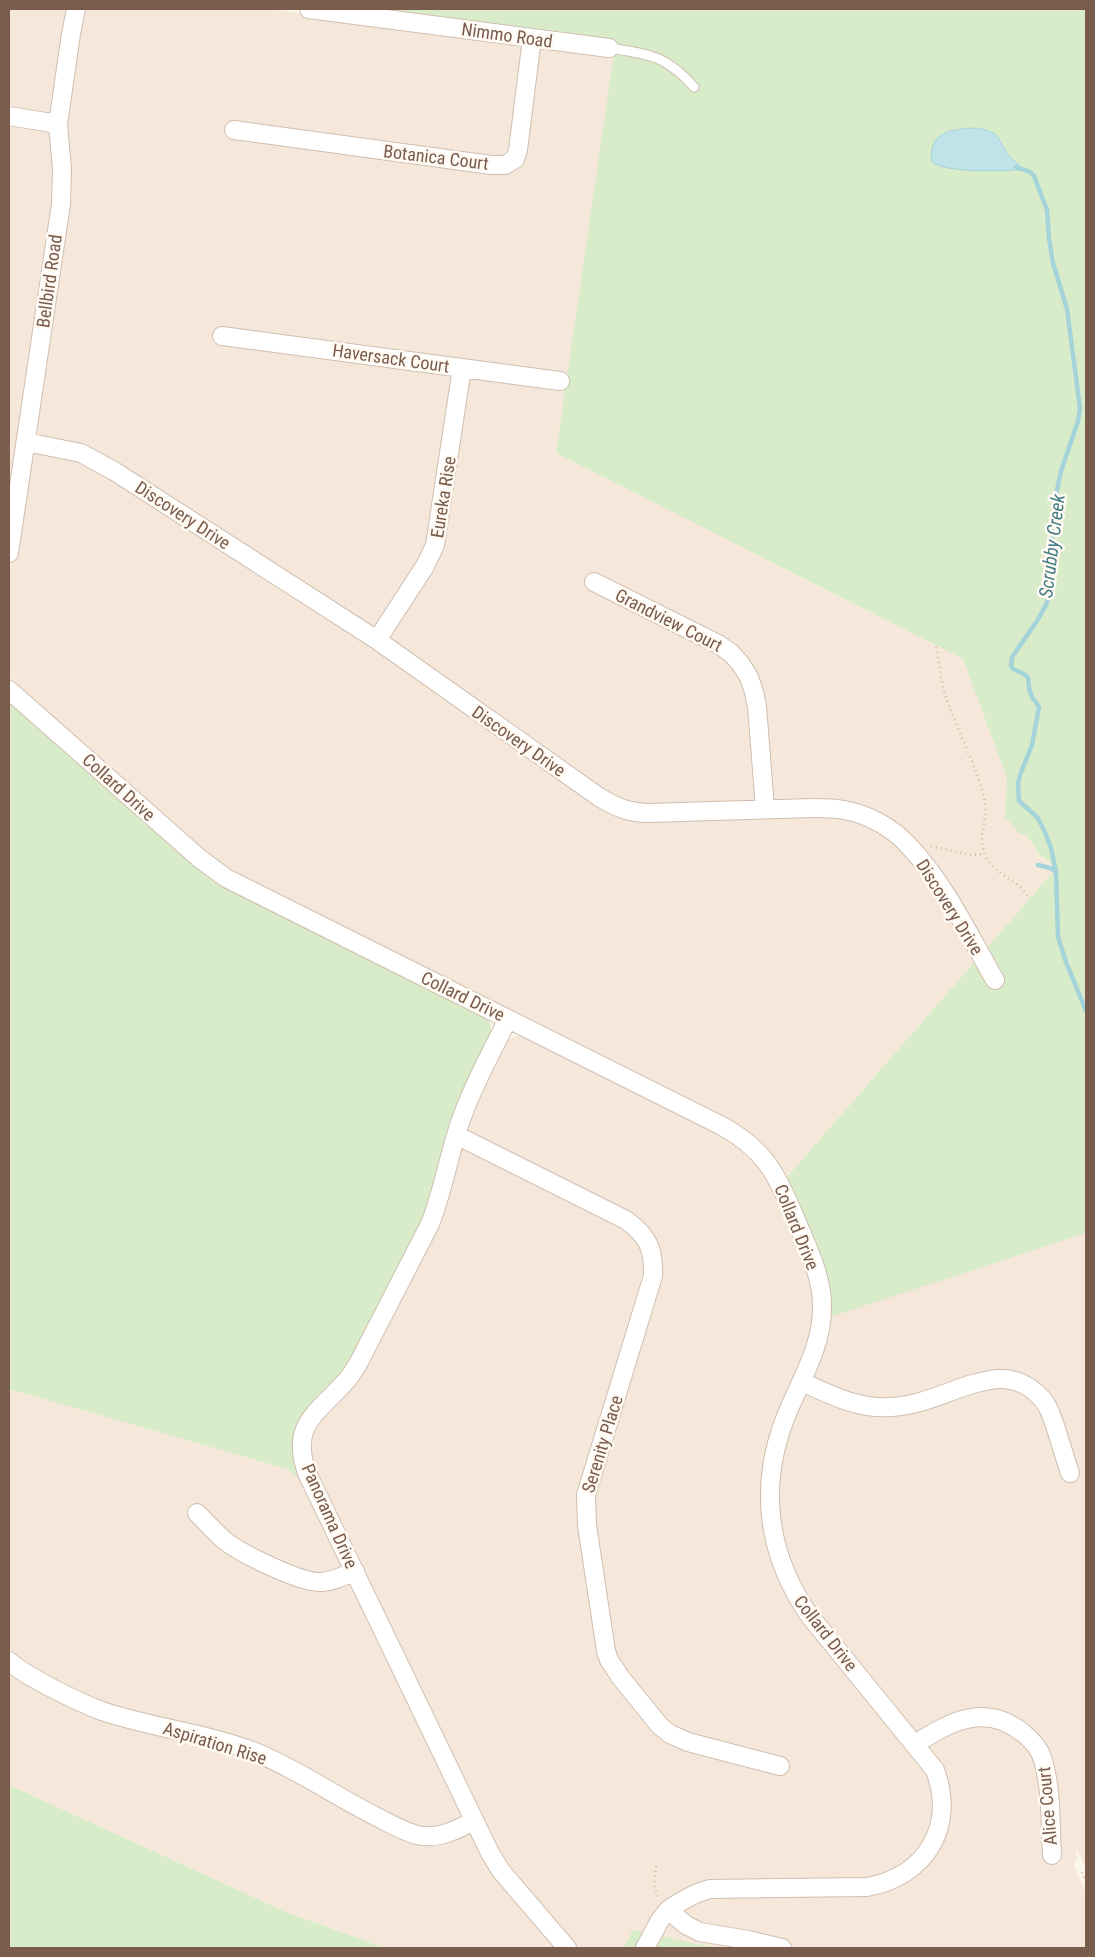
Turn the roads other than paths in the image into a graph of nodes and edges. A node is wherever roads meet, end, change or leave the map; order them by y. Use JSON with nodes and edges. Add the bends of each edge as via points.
{"nodes":[{"id":1,"x":76,"y":9,"type":"edge"},
{"id":2,"x":309,"y":9,"type":"edge"},
{"id":3,"x":532,"y":38,"type":"junction"},
{"id":4,"x":609,"y":48,"type":"joint"},
{"id":5,"x":694,"y":86,"type":"dead end"},
{"id":6,"x":9,"y":116,"type":"edge"},
{"id":7,"x":58,"y":124,"type":"junction"},
{"id":8,"x":234,"y":130,"type":"dead end"},
{"id":9,"x":222,"y":336,"type":"dead end"},
{"id":10,"x":462,"y":368,"type":"junction"},
{"id":11,"x":560,"y":381,"type":"dead end"},
{"id":12,"x":26,"y":442,"type":"junction"},
{"id":13,"x":9,"y":553,"type":"edge"},
{"id":14,"x":594,"y":582,"type":"dead end"},
{"id":15,"x":377,"y":640,"type":"junction"},
{"id":16,"x":9,"y":690,"type":"edge"},
{"id":17,"x":765,"y":809,"type":"junction"},
{"id":18,"x":995,"y":980,"type":"dead end"},
{"id":19,"x":508,"y":1019,"type":"junction"},
{"id":20,"x":456,"y":1135,"type":"junction"},
{"id":21,"x":802,"y":1382,"type":"junction"},
{"id":22,"x":1070,"y":1474,"type":"dead end"},
{"id":23,"x":196,"y":1513,"type":"dead end"},
{"id":24,"x":355,"y":1571,"type":"junction"},
{"id":25,"x":9,"y":1661,"type":"edge"},
{"id":26,"x":915,"y":1744,"type":"junction"},
{"id":27,"x":780,"y":1766,"type":"dead end"},
{"id":28,"x":474,"y":1822,"type":"junction"},
{"id":29,"x":1052,"y":1855,"type":"dead end"},
{"id":30,"x":668,"y":1910,"type":"junction"},
{"id":31,"x":745,"y":1944,"type":"edge"},
{"id":32,"x":567,"y":1948,"type":"edge"},
{"id":33,"x":644,"y":1948,"type":"edge"},
{"id":34,"x":782,"y":1948,"type":"edge"}],
"edges":[{"from":1,"to":7,"type":"street","name":"Bellbird Road"},
{"from":2,"to":3,"type":"street","name":"Nimmo Road"},
{"from":3,"to":4,"type":"street","name":"Nimmo Road"},
{"from":3,"to":8,"type":"street","name":"Botanica Court","via":[[518,150],[514,159],[505,164]]},
{"from":4,"to":5,"type":"lane","name":"Nimmo Road","via":[[640,52],[660,59],[676,68]]},
{"from":6,"to":7,"type":"street"},
{"from":7,"to":12,"type":"street","name":"Bellbird Road","via":[[61,204]]},
{"from":9,"to":10,"type":"street","name":"Haversack Court"},
{"from":10,"to":11,"type":"street","name":"Haversack Court"},
{"from":10,"to":15,"type":"street","name":"Eureka Rise","via":[[435,545]]},
{"from":12,"to":13,"type":"street","name":"Bellbird Road"},
{"from":12,"to":15,"type":"street","name":"Discovery Drive","via":[[66,449],[95,459]]},
{"from":14,"to":17,"type":"street","name":"Grandview Court","via":[[718,644],[740,663],[749,676],[757,706]]},
{"from":15,"to":17,"type":"street","name":"Discovery Drive","via":[[622,810],[650,813]]},
{"from":16,"to":19,"type":"street","name":"Collard Drive","via":[[212,869]]},
{"from":17,"to":18,"type":"street","name":"Discovery Drive","via":[[844,810],[861,814],[892,831],[908,844],[940,887]]},
{"from":19,"to":20,"type":"street","name":"Panorama Drive","via":[[469,1098]]},
{"from":19,"to":21,"type":"street","name":"Collard Drive","via":[[722,1126],[750,1143],[768,1164],[784,1191],[820,1284],[822,1321]]},
{"from":20,"to":24,"type":"street","name":"Panorama Drive","via":[[437,1207],[370,1342],[347,1380],[309,1419],[304,1430],[303,1462]]},
{"from":20,"to":27,"type":"street","name":"Serenity Place","via":[[626,1220],[640,1230],[649,1245],[654,1261],[651,1285],[586,1495],[587,1525],[606,1650],[621,1678],[670,1734],[688,1742]]},
{"from":21,"to":22,"type":"street","via":[[859,1405],[892,1408],[928,1401],[980,1383],[1000,1379],[1016,1381],[1031,1388],[1050,1411]]},
{"from":21,"to":26,"type":"street","name":"Collard Drive","via":[[779,1437],[770,1488],[770,1512],[783,1570],[809,1615]]},
{"from":23,"to":24,"type":"street","via":[[225,1540],[250,1556],[309,1580],[337,1579]]},
{"from":24,"to":28,"type":"street","name":"Panorama Drive"},
{"from":25,"to":28,"type":"street","name":"Aspiration Rise","via":[[26,1674],[104,1712],[256,1752],[343,1800],[418,1835],[445,1834]]},
{"from":26,"to":29,"type":"street","name":"Alice Court","via":[[964,1718],[1000,1720],[1018,1728],[1032,1740],[1043,1758],[1049,1783]]},
{"from":26,"to":30,"type":"street","name":"Collard Drive","via":[[935,1770],[941,1786],[941,1824],[926,1854],[896,1879],[867,1887],[710,1889],[696,1893]]},
{"from":28,"to":32,"type":"street","name":"Panorama Drive","via":[[501,1871]]},
{"from":30,"to":31,"type":"street","via":[[700,1932]]},
{"from":30,"to":33,"type":"street"},
{"from":31,"to":34,"type":"street"}]}
